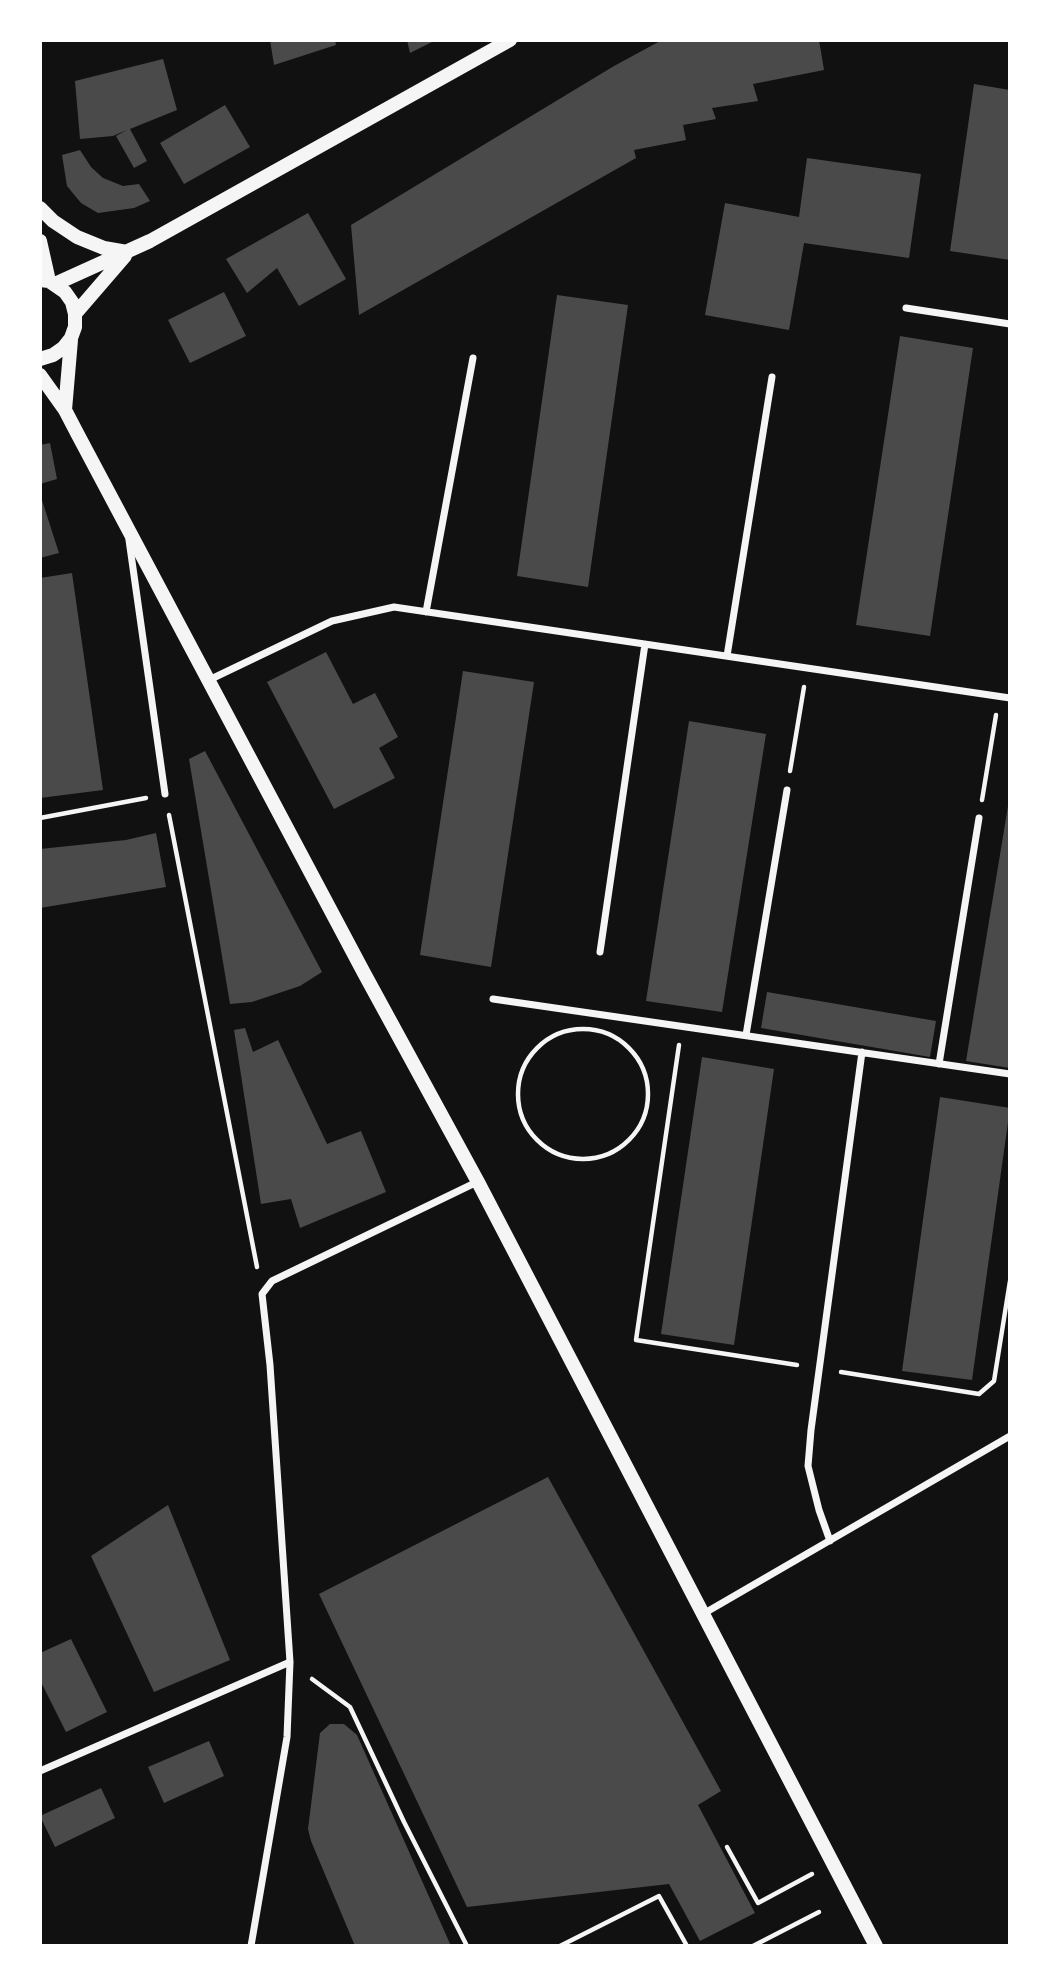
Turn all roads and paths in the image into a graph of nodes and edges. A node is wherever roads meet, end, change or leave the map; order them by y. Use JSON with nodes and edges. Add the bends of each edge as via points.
{"nodes":[{"id":1,"x":510,"y":40,"type":"edge"},
{"id":2,"x":40,"y":208,"type":"edge"},
{"id":3,"x":40,"y":240,"type":"edge"},
{"id":4,"x":128,"y":252,"type":"junction"},
{"id":5,"x":48,"y":282,"type":"edge"},
{"id":6,"x":905,"y":308,"type":"dead end"},
{"id":7,"x":75,"y":314,"type":"junction"},
{"id":8,"x":1010,"y":324,"type":"edge"},
{"id":9,"x":71,"y":338,"type":"junction"},
{"id":10,"x":473,"y":358,"type":"dead end"},
{"id":11,"x":40,"y":359,"type":"edge"},
{"id":12,"x":40,"y":376,"type":"edge"},
{"id":13,"x":772,"y":377,"type":"dead end"},
{"id":14,"x":65,"y":410,"type":"junction"},
{"id":15,"x":127,"y":526,"type":"junction"},
{"id":16,"x":426,"y":612,"type":"junction"},
{"id":17,"x":645,"y":644,"type":"junction"},
{"id":18,"x":727,"y":656,"type":"junction"},
{"id":19,"x":807,"y":668,"type":"junction"},
{"id":20,"x":209,"y":680,"type":"junction"},
{"id":21,"x":999,"y":697,"type":"junction"},
{"id":22,"x":1010,"y":698,"type":"edge"},
{"id":23,"x":787,"y":790,"type":"joint"},
{"id":24,"x":165,"y":794,"type":"junction"},
{"id":25,"x":40,"y":818,"type":"edge"},
{"id":26,"x":979,"y":818,"type":"joint"},
{"id":27,"x":600,"y":952,"type":"dead end"},
{"id":28,"x":493,"y":999,"type":"dead end"},
{"id":29,"x":682,"y":1026,"type":"junction"},
{"id":30,"x":746,"y":1035,"type":"junction"},
{"id":31,"x":536,"y":1049,"type":"joint"},
{"id":32,"x":862,"y":1052,"type":"junction"},
{"id":33,"x":939,"y":1064,"type":"junction"},
{"id":34,"x":1010,"y":1074,"type":"edge"},
{"id":35,"x":478,"y":1182,"type":"junction"},
{"id":36,"x":1010,"y":1281,"type":"edge"},
{"id":37,"x":262,"y":1294,"type":"junction"},
{"id":38,"x":636,"y":1340,"type":"dead end"},
{"id":39,"x":994,"y":1381,"type":"dead end"},
{"id":40,"x":1010,"y":1436,"type":"edge"},
{"id":41,"x":830,"y":1541,"type":"junction"},
{"id":42,"x":702,"y":1615,"type":"junction"},
{"id":43,"x":290,"y":1662,"type":"junction"},
{"id":44,"x":312,"y":1679,"type":"dead end"},
{"id":45,"x":40,"y":1772,"type":"edge"},
{"id":46,"x":727,"y":1847,"type":"dead end"},
{"id":47,"x":812,"y":1874,"type":"dead end"},
{"id":48,"x":819,"y":1912,"type":"dead end"},
{"id":49,"x":870,"y":1942,"type":"edge"},
{"id":50,"x":251,"y":1946,"type":"edge"},
{"id":51,"x":467,"y":1946,"type":"edge"},
{"id":52,"x":560,"y":1946,"type":"edge"},
{"id":53,"x":687,"y":1946,"type":"edge"},
{"id":54,"x":753,"y":1946,"type":"edge"}],
"edges":[{"from":1,"to":4,"type":"main road"},
{"from":2,"to":4,"type":"main road","via":[[77,237]]},
{"from":3,"to":5,"type":"main road"},
{"from":4,"to":5,"type":"main road"},
{"from":4,"to":7,"type":"main road"},
{"from":5,"to":7,"type":"main road","via":[[65,292]]},
{"from":6,"to":8,"type":"street"},
{"from":7,"to":9,"type":"main road"},
{"from":9,"to":11,"type":"main road","via":[[53,355]]},
{"from":9,"to":14,"type":"main road"},
{"from":10,"to":16,"type":"street"},
{"from":12,"to":14,"type":"main road"},
{"from":13,"to":18,"type":"street"},
{"from":14,"to":15,"type":"main road"},
{"from":15,"to":20,"type":"main road"},
{"from":15,"to":24,"type":"street"},
{"from":16,"to":17,"type":"street"},
{"from":16,"to":20,"type":"street","via":[[394,607],[332,621]]},
{"from":17,"to":18,"type":"street"},
{"from":17,"to":27,"type":"street"},
{"from":18,"to":19,"type":"street"},
{"from":19,"to":21,"type":"street"},
{"from":19,"to":23,"type":"path"},
{"from":20,"to":35,"type":"main road"},
{"from":21,"to":22,"type":"street"},
{"from":21,"to":26,"type":"path"},
{"from":23,"to":30,"type":"street"},
{"from":24,"to":25,"type":"path"},
{"from":24,"to":37,"type":"path"},
{"from":26,"to":33,"type":"street"},
{"from":28,"to":29,"type":"street"},
{"from":29,"to":30,"type":"street"},
{"from":29,"to":38,"type":"path"},
{"from":30,"to":32,"type":"street"},
{"from":31,"to":31,"type":"path","via":[[553,1036],[594,1030],[615,1038],[632,1052],[648,1091],[645,1113],[635,1133],[620,1148],[600,1157],[578,1159],[557,1154],[540,1143],[526,1127],[518,1086]]},
{"from":32,"to":33,"type":"street"},
{"from":32,"to":41,"type":"street","via":[[808,1466]]},
{"from":33,"to":34,"type":"street"},
{"from":35,"to":37,"type":"street","via":[[272,1281]]},
{"from":35,"to":42,"type":"main road"},
{"from":36,"to":39,"type":"path"},
{"from":37,"to":43,"type":"street"},
{"from":40,"to":41,"type":"street"},
{"from":41,"to":42,"type":"street"},
{"from":42,"to":49,"type":"main road"},
{"from":43,"to":45,"type":"street"},
{"from":43,"to":50,"type":"street","via":[[287,1737]]},
{"from":44,"to":51,"type":"path","via":[[350,1707]]},
{"from":46,"to":47,"type":"path","via":[[758,1903]]},
{"from":48,"to":54,"type":"path"},
{"from":52,"to":53,"type":"path","via":[[659,1896]]}]}
